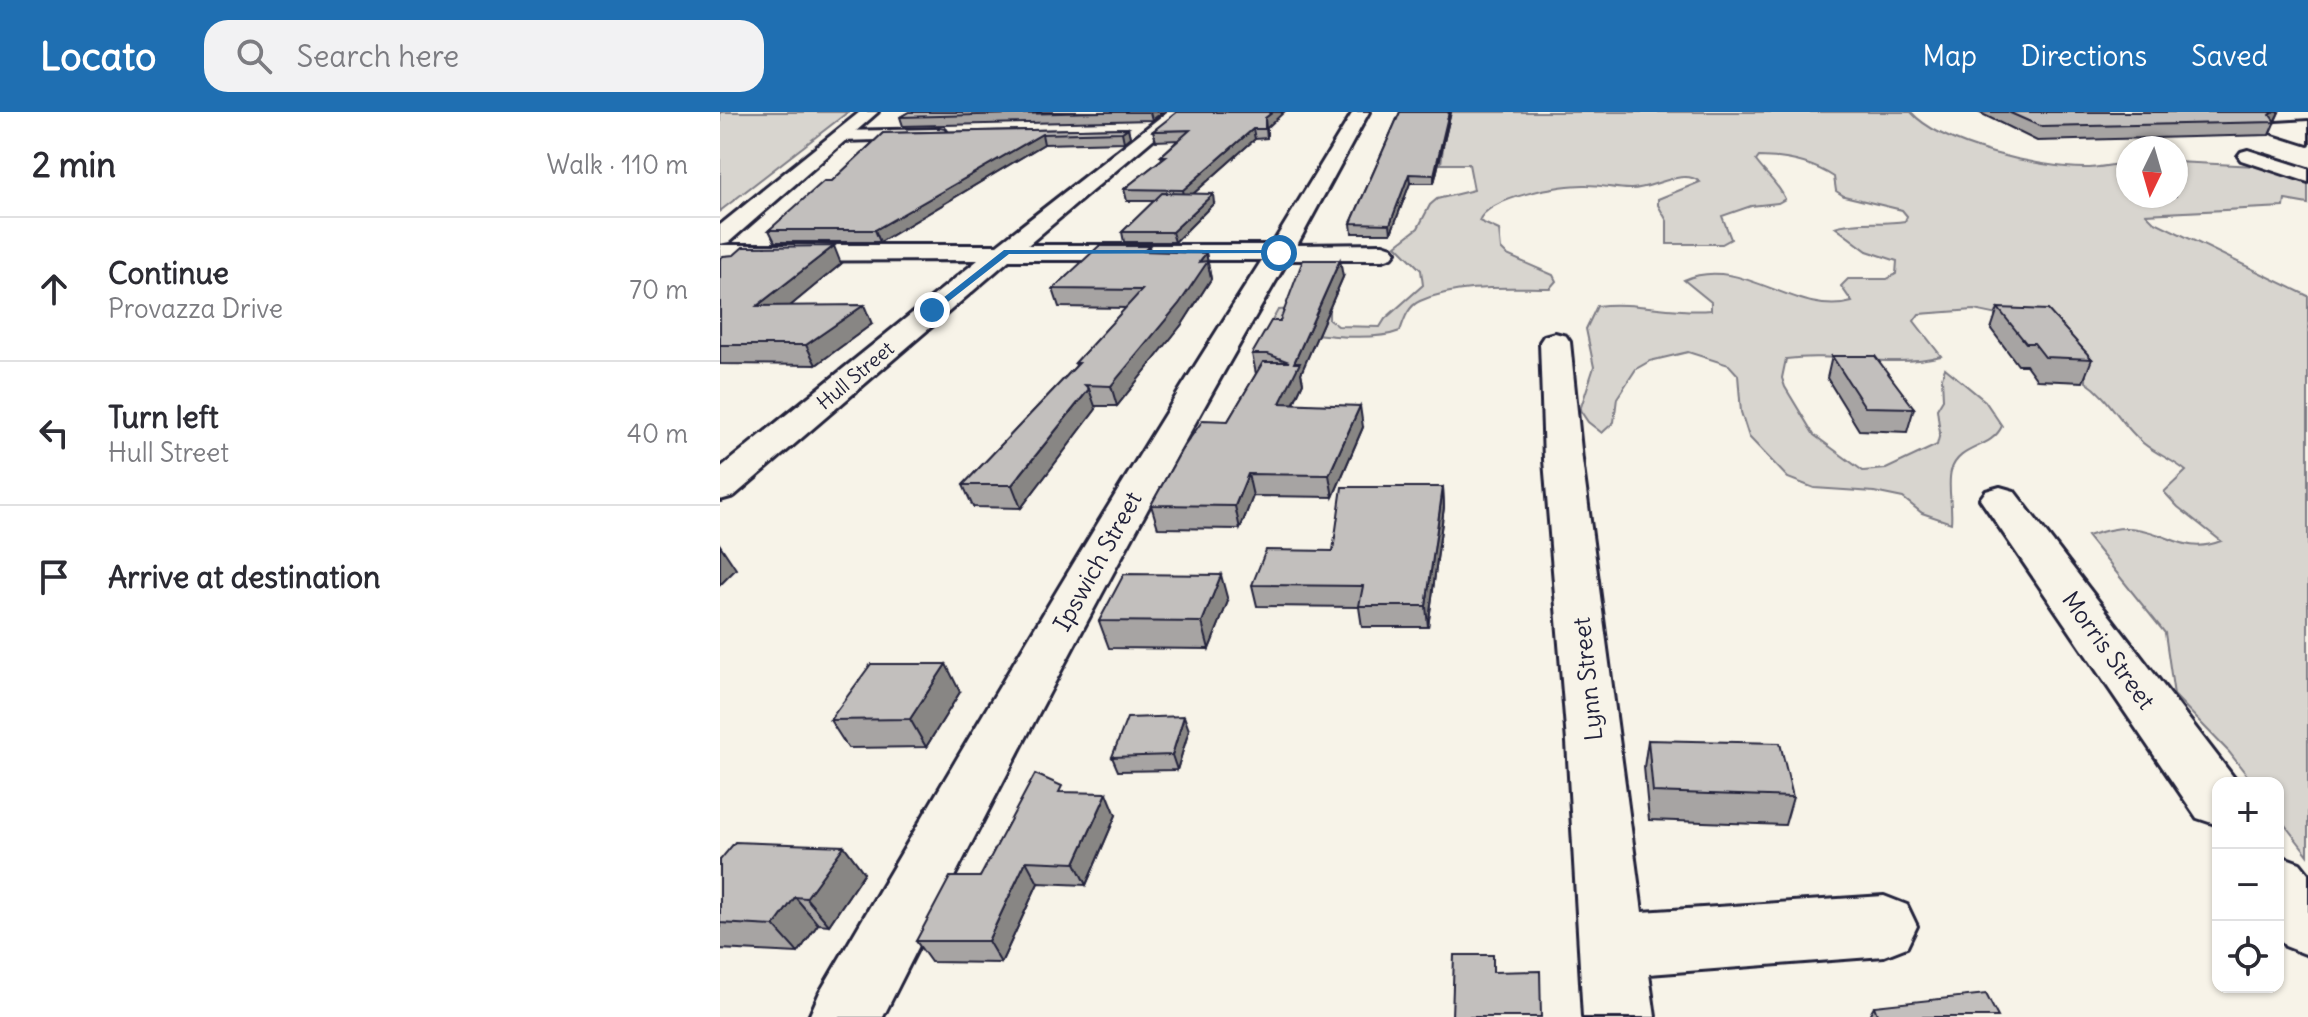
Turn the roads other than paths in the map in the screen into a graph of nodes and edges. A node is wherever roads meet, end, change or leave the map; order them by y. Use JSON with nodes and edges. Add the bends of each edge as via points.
{"nodes":[{"id":1,"x":870,"y":112,"type":"edge"},
{"id":2,"x":1361,"y":112,"type":"edge"},
{"id":3,"x":1167,"y":120,"type":"edge"},
{"id":4,"x":2308,"y":126,"type":"edge"},
{"id":5,"x":1126,"y":129,"type":"edge"},
{"id":6,"x":952,"y":133,"type":"edge"},
{"id":7,"x":841,"y":136,"type":"junction"},
{"id":8,"x":2308,"y":138,"type":"edge"},
{"id":9,"x":2248,"y":156,"type":"dead end"},
{"id":10,"x":2308,"y":176,"type":"edge"},
{"id":11,"x":720,"y":237,"type":"edge"},
{"id":12,"x":1007,"y":252,"type":"junction"},
{"id":13,"x":1383,"y":252,"type":"dead end"},
{"id":14,"x":720,"y":253,"type":"edge"},
{"id":15,"x":1279,"y":253,"type":"junction"},
{"id":16,"x":1555,"y":342,"type":"dead end"},
{"id":17,"x":720,"y":488,"type":"edge"},
{"id":18,"x":2000,"y":499,"type":"dead end"},
{"id":19,"x":2212,"y":793,"type":"edge"},
{"id":20,"x":2284,"y":891,"type":"edge"},
{"id":21,"x":2308,"y":925,"type":"edge"},
{"id":22,"x":1884,"y":926,"type":"dead end"},
{"id":23,"x":1612,"y":945,"type":"junction"},
{"id":24,"x":845,"y":1017,"type":"edge"},
{"id":25,"x":1619,"y":1017,"type":"edge"}],
"edges":[{"from":1,"to":7,"type":"street"},
{"from":2,"to":15,"type":"street","name":"Ipswich Street"},
{"from":3,"to":5,"type":"street"},
{"from":3,"to":12,"type":"street","name":"Hull Street"},
{"from":4,"to":8,"type":"street","via":[[2276,128]]},
{"from":6,"to":7,"type":"street"},
{"from":7,"to":11,"type":"street"},
{"from":9,"to":10,"type":"street"},
{"from":12,"to":14,"type":"street"},
{"from":12,"to":15,"type":"street"},
{"from":12,"to":17,"type":"street","name":"Hull Street"},
{"from":13,"to":15,"type":"street"},
{"from":15,"to":24,"type":"street","name":"Ipswich Street","via":[[1176,421]]},
{"from":16,"to":23,"type":"street","name":"Lynn Street"},
{"from":18,"to":19,"type":"street","name":"Morris Street"},
{"from":20,"to":21,"type":"street"},
{"from":22,"to":23,"type":"street"},
{"from":23,"to":25,"type":"street","name":"Lynn Street"}]}
